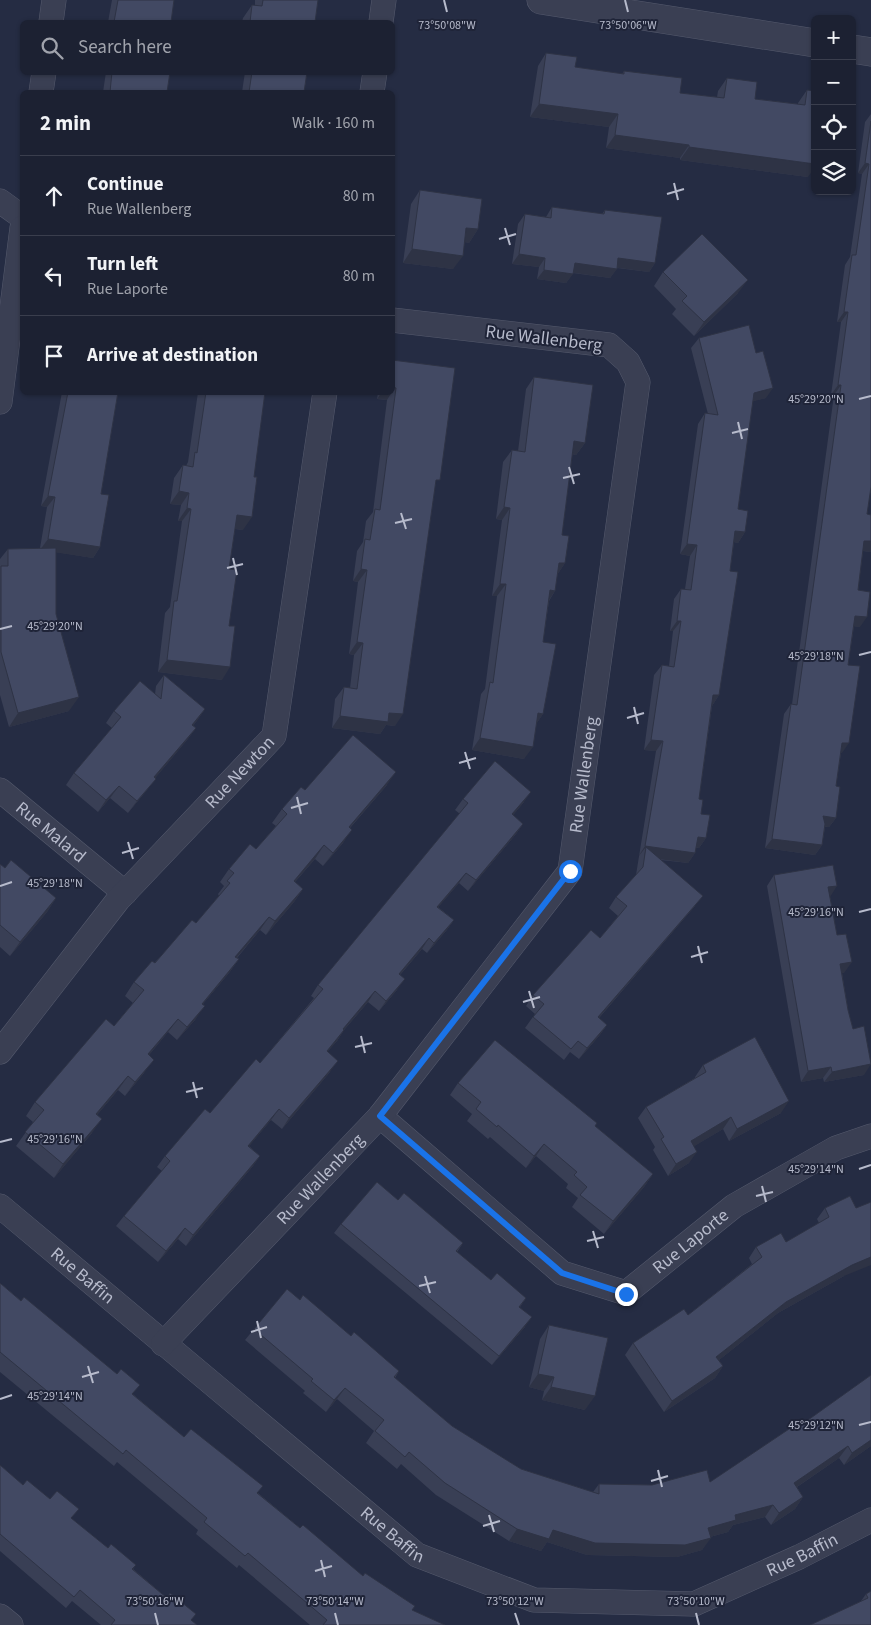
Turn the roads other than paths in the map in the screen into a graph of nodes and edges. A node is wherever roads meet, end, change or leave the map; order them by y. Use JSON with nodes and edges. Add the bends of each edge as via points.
{"nodes":[{"id":1,"x":54,"y":0,"type":"edge"},
{"id":2,"x":384,"y":0,"type":"edge"},
{"id":3,"x":541,"y":0,"type":"edge"},
{"id":4,"x":51,"y":20,"type":"edge"},
{"id":5,"x":381,"y":20,"type":"edge"},
{"id":6,"x":811,"y":42,"type":"edge"},
{"id":7,"x":856,"y":50,"type":"edge"},
{"id":8,"x":871,"y":52,"type":"edge"},
{"id":9,"x":44,"y":75,"type":"edge"},
{"id":10,"x":375,"y":75,"type":"edge"},
{"id":11,"x":41,"y":90,"type":"edge"},
{"id":12,"x":372,"y":90,"type":"edge"},
{"id":13,"x":0,"y":201,"type":"edge"},
{"id":14,"x":20,"y":216,"type":"edge"},
{"id":15,"x":20,"y":244,"type":"edge"},
{"id":16,"x":395,"y":320,"type":"edge"},
{"id":17,"x":325,"y":395,"type":"edge"},
{"id":18,"x":0,"y":402,"type":"edge"},
{"id":19,"x":0,"y":790,"type":"edge"},
{"id":20,"x":125,"y":892,"type":"junction"},
{"id":21,"x":0,"y":1052,"type":"edge"},
{"id":22,"x":380,"y":1116,"type":"junction"},
{"id":23,"x":871,"y":1136,"type":"edge"},
{"id":24,"x":0,"y":1206,"type":"edge"},
{"id":25,"x":163,"y":1344,"type":"junction"},
{"id":26,"x":871,"y":1520,"type":"edge"},
{"id":27,"x":0,"y":1616,"type":"edge"},
{"id":28,"x":11,"y":1625,"type":"edge"}],
"edges":[{"from":1,"to":4,"type":"street"},
{"from":2,"to":5,"type":"street"},
{"from":3,"to":6,"type":"street"},
{"from":7,"to":8,"type":"street"},
{"from":9,"to":11,"type":"street"},
{"from":10,"to":12,"type":"street"},
{"from":13,"to":14,"type":"street"},
{"from":15,"to":18,"type":"street"},
{"from":16,"to":22,"type":"street","name":"Rue Wallenberg","via":[[610,345],[628,362],[638,382],[570,871]]},
{"from":17,"to":20,"type":"street","name":"Rue Newton","via":[[274,736]]},
{"from":19,"to":20,"type":"street","name":"Rue Malard"},
{"from":20,"to":21,"type":"street","name":"Rue Newton"},
{"from":22,"to":23,"type":"street","name":"Rue Laporte","via":[[562,1273],[626,1294],[734,1206],[836,1148]]},
{"from":22,"to":25,"type":"street","name":"Rue Wallenberg"},
{"from":24,"to":25,"type":"street","name":"Rue Baffin"},
{"from":25,"to":26,"type":"street","name":"Rue Baffin","via":[[417,1555],[534,1600],[694,1604],[799,1557]]},
{"from":27,"to":28,"type":"street"}]}
